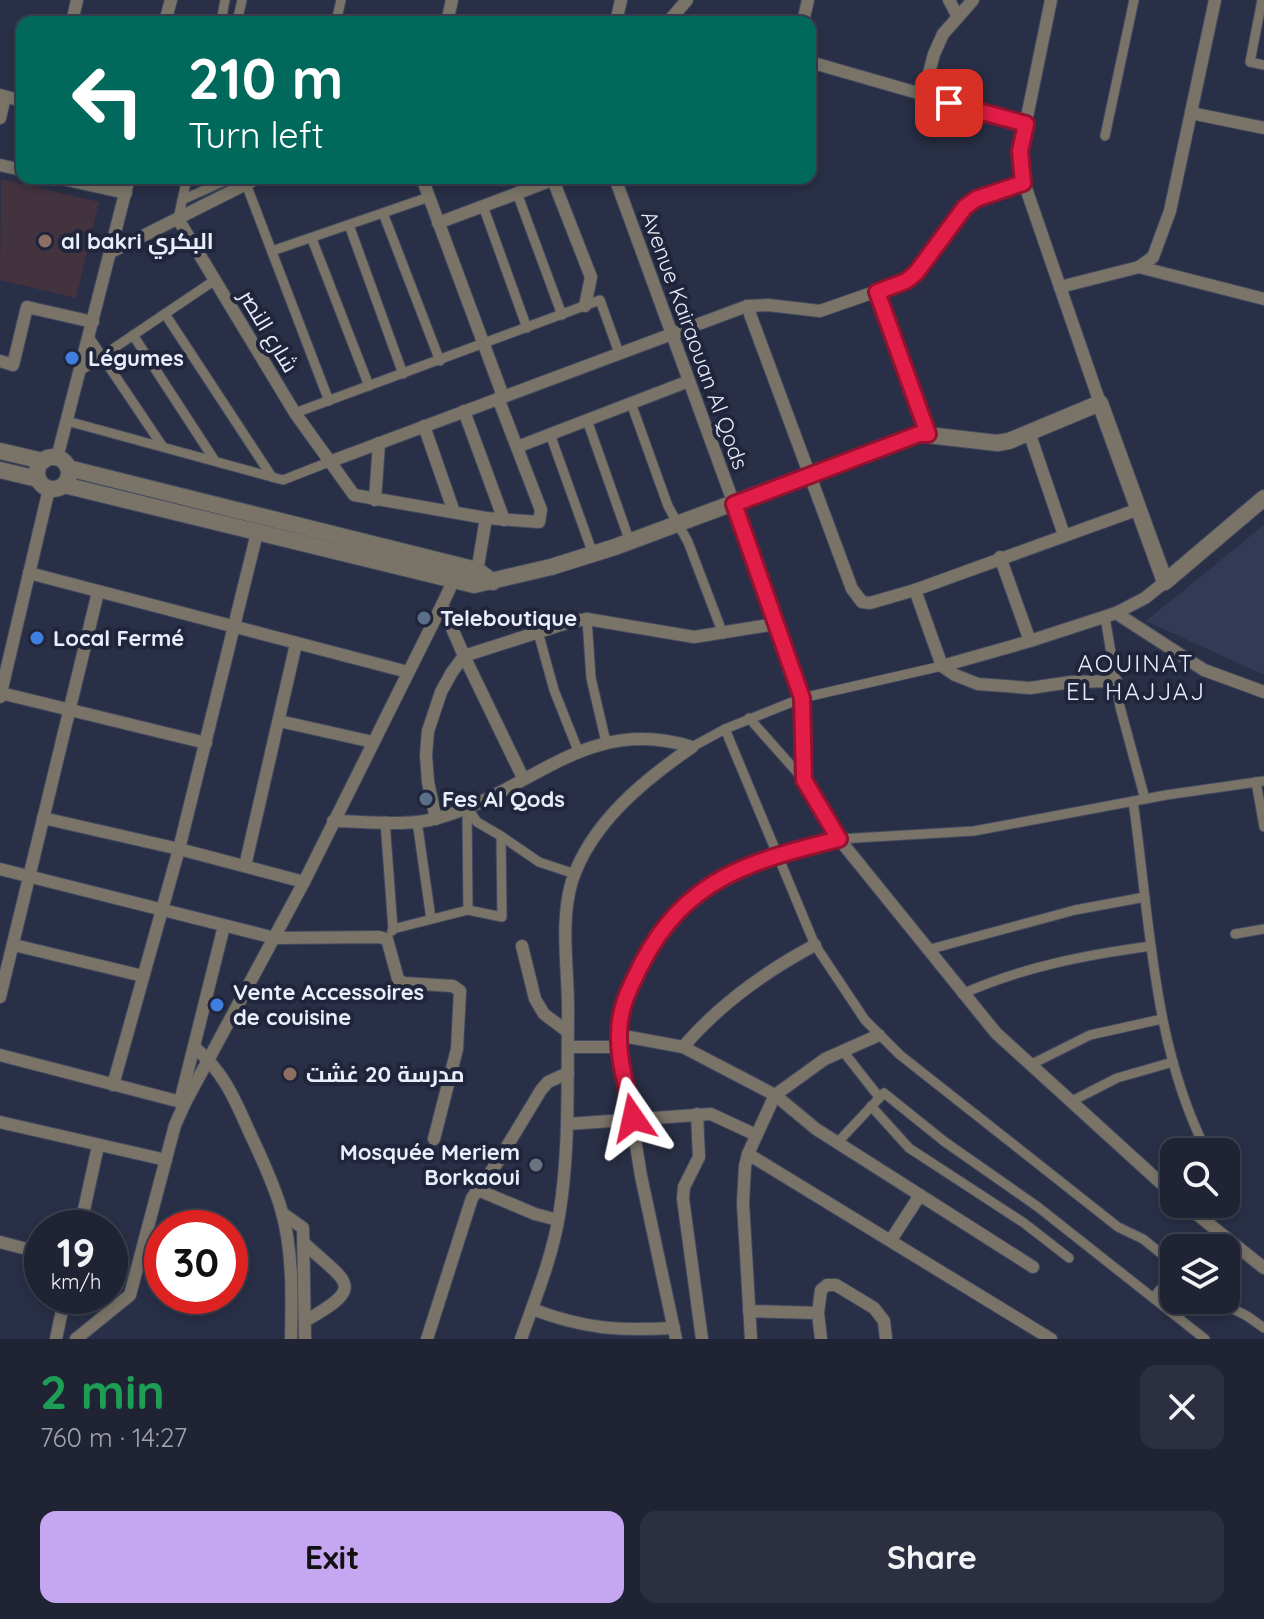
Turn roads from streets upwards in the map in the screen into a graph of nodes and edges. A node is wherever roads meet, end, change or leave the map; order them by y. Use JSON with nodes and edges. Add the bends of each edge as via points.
{"nodes":[{"id":1,"x":949,"y":0,"type":"edge"},
{"id":2,"x":973,"y":0,"type":"edge"},
{"id":3,"x":1051,"y":0,"type":"edge"},
{"id":4,"x":1134,"y":0,"type":"edge"},
{"id":5,"x":1215,"y":0,"type":"edge"},
{"id":6,"x":1262,"y":0,"type":"edge"},
{"id":7,"x":958,"y":17,"type":"junction"},
{"id":8,"x":816,"y":64,"type":"edge"},
{"id":9,"x":1264,"y":65,"type":"edge"},
{"id":10,"x":3,"y":96,"type":"edge"},
{"id":11,"x":923,"y":96,"type":"junction"},
{"id":12,"x":1191,"y":113,"type":"junction"},
{"id":13,"x":0,"y":118,"type":"edge"},
{"id":14,"x":1026,"y":124,"type":"junction"},
{"id":15,"x":1264,"y":128,"type":"edge"},
{"id":16,"x":1105,"y":136,"type":"dead end"},
{"id":17,"x":1023,"y":183,"type":"junction"},
{"id":18,"x":85,"y":184,"type":"edge"},
{"id":19,"x":128,"y":184,"type":"edge"},
{"id":20,"x":186,"y":184,"type":"edge"},
{"id":21,"x":218,"y":184,"type":"edge"},
{"id":22,"x":246,"y":184,"type":"edge"},
{"id":23,"x":253,"y":184,"type":"edge"},
{"id":24,"x":428,"y":184,"type":"edge"},
{"id":25,"x":542,"y":184,"type":"edge"},
{"id":26,"x":558,"y":184,"type":"edge"},
{"id":27,"x":617,"y":184,"type":"edge"},
{"id":28,"x":126,"y":193,"type":"junction"},
{"id":29,"x":517,"y":193,"type":"junction"},
{"id":30,"x":429,"y":197,"type":"junction"},
{"id":31,"x":182,"y":200,"type":"junction"},
{"id":32,"x":483,"y":206,"type":"junction"},
{"id":33,"x":383,"y":213,"type":"junction"},
{"id":34,"x":178,"y":219,"type":"junction"},
{"id":35,"x":438,"y":223,"type":"junction"},
{"id":36,"x":349,"y":225,"type":"junction"},
{"id":37,"x":312,"y":239,"type":"junction"},
{"id":38,"x":272,"y":251,"type":"junction"},
{"id":39,"x":111,"y":252,"type":"junction"},
{"id":40,"x":1139,"y":267,"type":"junction"},
{"id":41,"x":215,"y":280,"type":"junction"},
{"id":42,"x":1060,"y":287,"type":"junction"},
{"id":43,"x":877,"y":292,"type":"junction"},
{"id":44,"x":1264,"y":299,"type":"edge"},
{"id":45,"x":585,"y":306,"type":"junction"},
{"id":46,"x":747,"y":306,"type":"junction"},
{"id":47,"x":165,"y":314,"type":"junction"},
{"id":48,"x":562,"y":315,"type":"junction"},
{"id":49,"x":93,"y":322,"type":"junction"},
{"id":50,"x":527,"y":328,"type":"junction"},
{"id":51,"x":672,"y":333,"type":"junction"},
{"id":52,"x":133,"y":335,"type":"junction"},
{"id":53,"x":89,"y":337,"type":"junction"},
{"id":54,"x":484,"y":345,"type":"junction"},
{"id":55,"x":619,"y":353,"type":"junction"},
{"id":56,"x":102,"y":356,"type":"junction"},
{"id":57,"x":0,"y":361,"type":"edge"},
{"id":58,"x":440,"y":361,"type":"junction"},
{"id":59,"x":80,"y":371,"type":"junction"},
{"id":60,"x":403,"y":374,"type":"junction"},
{"id":61,"x":689,"y":381,"type":"junction"},
{"id":62,"x":369,"y":386,"type":"junction"},
{"id":63,"x":501,"y":397,"type":"junction"},
{"id":64,"x":329,"y":401,"type":"junction"},
{"id":65,"x":631,"y":403,"type":"junction"},
{"id":66,"x":1100,"y":403,"type":"junction"},
{"id":67,"x":464,"y":411,"type":"junction"},
{"id":68,"x":295,"y":413,"type":"junction"},
{"id":69,"x":587,"y":420,"type":"junction"},
{"id":70,"x":67,"y":421,"type":"junction"},
{"id":71,"x":424,"y":426,"type":"junction"},
{"id":72,"x":1029,"y":432,"type":"junction"},
{"id":73,"x":550,"y":434,"type":"junction"},
{"id":74,"x":928,"y":434,"type":"junction"},
{"id":75,"x":379,"y":443,"type":"junction"},
{"id":76,"x":163,"y":447,"type":"junction"},
{"id":77,"x":517,"y":447,"type":"junction"},
{"id":78,"x":0,"y":451,"type":"edge"},
{"id":79,"x":215,"y":461,"type":"junction"},
{"id":80,"x":329,"y":462,"type":"junction"},
{"id":81,"x":0,"y":470,"type":"edge"},
{"id":82,"x":53,"y":473,"type":"junction"},
{"id":83,"x":810,"y":475,"type":"junction"},
{"id":84,"x":272,"y":477,"type":"junction"},
{"id":85,"x":1264,"y":498,"type":"edge"},
{"id":86,"x":375,"y":500,"type":"junction"},
{"id":87,"x":734,"y":504,"type":"junction"},
{"id":88,"x":1139,"y":509,"type":"junction"},
{"id":89,"x":454,"y":512,"type":"junction"},
{"id":90,"x":486,"y":518,"type":"junction"},
{"id":91,"x":504,"y":520,"type":"junction"},
{"id":92,"x":679,"y":524,"type":"junction"},
{"id":93,"x":257,"y":533,"type":"junction"},
{"id":94,"x":1064,"y":535,"type":"junction"},
{"id":95,"x":630,"y":542,"type":"junction"},
{"id":96,"x":593,"y":554,"type":"junction"},
{"id":97,"x":1000,"y":557,"type":"junction"},
{"id":98,"x":29,"y":573,"type":"junction"},
{"id":99,"x":457,"y":574,"type":"junction"},
{"id":100,"x":476,"y":578,"type":"junction"},
{"id":101,"x":1165,"y":582,"type":"junction"},
{"id":102,"x":915,"y":590,"type":"junction"},
{"id":103,"x":98,"y":592,"type":"junction"},
{"id":104,"x":442,"y":605,"type":"junction"},
{"id":105,"x":1110,"y":615,"type":"junction"},
{"id":106,"x":587,"y":619,"type":"junction"},
{"id":107,"x":776,"y":624,"type":"junction"},
{"id":108,"x":235,"y":627,"type":"junction"},
{"id":109,"x":538,"y":632,"type":"junction"},
{"id":110,"x":723,"y":634,"type":"junction"},
{"id":111,"x":1030,"y":641,"type":"junction"},
{"id":112,"x":296,"y":644,"type":"junction"},
{"id":113,"x":464,"y":656,"type":"junction"},
{"id":114,"x":942,"y":666,"type":"junction"},
{"id":115,"x":408,"y":672,"type":"junction"},
{"id":116,"x":2,"y":677,"type":"edge"},
{"id":117,"x":1116,"y":681,"type":"junction"},
{"id":118,"x":1264,"y":692,"type":"edge"},
{"id":119,"x":1,"y":695,"type":"edge"},
{"id":120,"x":802,"y":698,"type":"junction"},
{"id":121,"x":70,"y":710,"type":"junction"},
{"id":122,"x":749,"y":718,"type":"junction"},
{"id":123,"x":279,"y":721,"type":"junction"},
{"id":124,"x":725,"y":729,"type":"junction"},
{"id":125,"x":373,"y":742,"type":"junction"},
{"id":126,"x":606,"y":742,"type":"junction"},
{"id":127,"x":206,"y":743,"type":"junction"},
{"id":128,"x":692,"y":747,"type":"junction"},
{"id":129,"x":579,"y":753,"type":"junction"},
{"id":130,"x":523,"y":778,"type":"junction"},
{"id":131,"x":804,"y":780,"type":"junction"},
{"id":132,"x":1260,"y":781,"type":"edge"},
{"id":133,"x":1145,"y":799,"type":"junction"},
{"id":134,"x":1133,"y":801,"type":"junction"},
{"id":135,"x":467,"y":807,"type":"junction"},
{"id":136,"x":43,"y":818,"type":"junction"},
{"id":137,"x":436,"y":819,"type":"junction"},
{"id":138,"x":333,"y":821,"type":"junction"},
{"id":139,"x":385,"y":821,"type":"junction"},
{"id":140,"x":417,"y":821,"type":"junction"},
{"id":141,"x":1264,"y":827,"type":"edge"},
{"id":142,"x":501,"y":836,"type":"junction"},
{"id":143,"x":839,"y":839,"type":"junction"},
{"id":144,"x":179,"y":849,"type":"junction"},
{"id":145,"x":777,"y":854,"type":"junction"},
{"id":146,"x":245,"y":866,"type":"junction"},
{"id":147,"x":0,"y":869,"type":"edge"},
{"id":148,"x":575,"y":874,"type":"junction"},
{"id":149,"x":29,"y":877,"type":"junction"},
{"id":150,"x":304,"y":882,"type":"junction"},
{"id":151,"x":1145,"y":897,"type":"junction"},
{"id":152,"x":468,"y":910,"type":"junction"},
{"id":153,"x":160,"y":911,"type":"junction"},
{"id":154,"x":431,"y":919,"type":"junction"},
{"id":155,"x":224,"y":926,"type":"junction"},
{"id":156,"x":1264,"y":929,"type":"edge"},
{"id":157,"x":390,"y":934,"type":"junction"},
{"id":158,"x":1235,"y":934,"type":"dead end"},
{"id":159,"x":275,"y":938,"type":"junction"},
{"id":160,"x":14,"y":945,"type":"junction"},
{"id":161,"x":815,"y":945,"type":"junction"},
{"id":162,"x":522,"y":946,"type":"dead end"},
{"id":163,"x":1151,"y":946,"type":"junction"},
{"id":164,"x":927,"y":950,"type":"junction"},
{"id":165,"x":143,"y":976,"type":"junction"},
{"id":166,"x":962,"y":994,"type":"junction"},
{"id":167,"x":0,"y":997,"type":"edge"},
{"id":168,"x":1162,"y":1019,"type":"junction"},
{"id":169,"x":568,"y":1032,"type":"junction"},
{"id":170,"x":879,"y":1035,"type":"junction"},
{"id":171,"x":619,"y":1041,"type":"junction"},
{"id":172,"x":194,"y":1047,"type":"junction"},
{"id":173,"x":568,"y":1047,"type":"junction"},
{"id":174,"x":683,"y":1047,"type":"junction"},
{"id":175,"x":842,"y":1050,"type":"junction"},
{"id":176,"x":0,"y":1055,"type":"edge"},
{"id":177,"x":208,"y":1058,"type":"junction"},
{"id":178,"x":1173,"y":1062,"type":"junction"},
{"id":179,"x":1030,"y":1065,"type":"junction"},
{"id":180,"x":568,"y":1073,"type":"junction"},
{"id":181,"x":113,"y":1085,"type":"junction"},
{"id":182,"x":775,"y":1095,"type":"junction"},
{"id":183,"x":879,"y":1097,"type":"junction"},
{"id":184,"x":1072,"y":1101,"type":"junction"},
{"id":185,"x":183,"y":1102,"type":"junction"},
{"id":186,"x":871,"y":1106,"type":"junction"},
{"id":187,"x":697,"y":1114,"type":"junction"},
{"id":188,"x":633,"y":1118,"type":"junction"},
{"id":189,"x":0,"y":1122,"type":"edge"},
{"id":190,"x":567,"y":1124,"type":"junction"},
{"id":191,"x":756,"y":1135,"type":"junction"},
{"id":192,"x":1201,"y":1138,"type":"edge"},
{"id":193,"x":434,"y":1139,"type":"dead end"},
{"id":194,"x":837,"y":1143,"type":"junction"},
{"id":195,"x":98,"y":1146,"type":"junction"},
{"id":196,"x":748,"y":1154,"type":"junction"},
{"id":197,"x":166,"y":1160,"type":"junction"},
{"id":198,"x":1160,"y":1182,"type":"edge"},
{"id":199,"x":478,"y":1190,"type":"junction"},
{"id":200,"x":920,"y":1195,"type":"junction"},
{"id":201,"x":84,"y":1210,"type":"edge"},
{"id":202,"x":282,"y":1213,"type":"junction"},
{"id":203,"x":1202,"y":1218,"type":"edge"},
{"id":204,"x":558,"y":1220,"type":"junction"},
{"id":205,"x":891,"y":1240,"type":"junction"},
{"id":206,"x":0,"y":1242,"type":"edge"},
{"id":207,"x":305,"y":1244,"type":"junction"},
{"id":208,"x":24,"y":1248,"type":"edge"},
{"id":209,"x":1160,"y":1253,"type":"edge"},
{"id":210,"x":1069,"y":1258,"type":"dead end"},
{"id":211,"x":1033,"y":1267,"type":"dead end"},
{"id":212,"x":1264,"y":1268,"type":"edge"},
{"id":213,"x":1160,"y":1290,"type":"edge"},
{"id":214,"x":1154,"y":1297,"type":"junction"},
{"id":215,"x":532,"y":1309,"type":"junction"},
{"id":216,"x":749,"y":1311,"type":"junction"},
{"id":217,"x":1240,"y":1312,"type":"edge"},
{"id":218,"x":818,"y":1313,"type":"junction"},
{"id":219,"x":61,"y":1314,"type":"edge"},
{"id":220,"x":305,"y":1321,"type":"junction"},
{"id":221,"x":1264,"y":1328,"type":"edge"},
{"id":222,"x":675,"y":1333,"type":"edge"},
{"id":223,"x":56,"y":1339,"type":"edge"},
{"id":224,"x":76,"y":1339,"type":"edge"},
{"id":225,"x":291,"y":1339,"type":"edge"},
{"id":226,"x":305,"y":1339,"type":"edge"},
{"id":227,"x":427,"y":1339,"type":"edge"},
{"id":228,"x":521,"y":1339,"type":"edge"},
{"id":229,"x":702,"y":1339,"type":"edge"},
{"id":230,"x":751,"y":1339,"type":"edge"},
{"id":231,"x":821,"y":1339,"type":"edge"},
{"id":232,"x":886,"y":1339,"type":"edge"},
{"id":233,"x":1051,"y":1339,"type":"edge"},
{"id":234,"x":1205,"y":1339,"type":"edge"}],
"edges":[{"from":1,"to":7,"type":"street"},
{"from":2,"to":7,"type":"street"},
{"from":3,"to":14,"type":"street"},
{"from":4,"to":16,"type":"street"},
{"from":5,"to":12,"type":"street"},
{"from":6,"to":9,"type":"street","via":[[1250,62]]},
{"from":7,"to":11,"type":"street","via":[[934,54]]},
{"from":8,"to":11,"type":"street"},
{"from":10,"to":13,"type":"street"},
{"from":11,"to":14,"type":"street"},
{"from":12,"to":15,"type":"street"},
{"from":12,"to":40,"type":"street","via":[[1162,238],[1153,257]]},
{"from":14,"to":17,"type":"street","via":[[1020,151]]},
{"from":17,"to":42,"type":"street"},
{"from":17,"to":43,"type":"street","via":[[965,207],[916,273]]},
{"from":18,"to":28,"type":"street"},
{"from":19,"to":28,"type":"street"},
{"from":20,"to":31,"type":"street"},
{"from":21,"to":31,"type":"street"},
{"from":22,"to":34,"type":"street"},
{"from":23,"to":38,"type":"street"},
{"from":24,"to":30,"type":"street"},
{"from":25,"to":29,"type":"street"},
{"from":26,"to":45,"type":"street","via":[[591,277]]},
{"from":27,"to":51,"type":"street","name":"Avenue Kairaouan Al Qods"},
{"from":28,"to":39,"type":"street"},
{"from":29,"to":32,"type":"street"},
{"from":29,"to":48,"type":"street"},
{"from":30,"to":33,"type":"street"},
{"from":30,"to":35,"type":"street"},
{"from":31,"to":34,"type":"street"},
{"from":32,"to":35,"type":"street"},
{"from":32,"to":50,"type":"street"},
{"from":33,"to":36,"type":"street"},
{"from":33,"to":58,"type":"street"},
{"from":34,"to":39,"type":"street"},
{"from":34,"to":41,"type":"street","name":"شارع النصر"},
{"from":35,"to":54,"type":"street"},
{"from":36,"to":37,"type":"street"},
{"from":36,"to":60,"type":"street"},
{"from":37,"to":38,"type":"street"},
{"from":37,"to":62,"type":"street"},
{"from":38,"to":64,"type":"street"},
{"from":39,"to":49,"type":"street"},
{"from":40,"to":42,"type":"street"},
{"from":40,"to":44,"type":"street"},
{"from":41,"to":47,"type":"street"},
{"from":41,"to":68,"type":"street","name":"شارع النصر"},
{"from":42,"to":66,"type":"street"},
{"from":43,"to":46,"type":"street","via":[[820,311]]},
{"from":43,"to":74,"type":"street"},
{"from":45,"to":48,"type":"street"},
{"from":45,"to":55,"type":"street","via":[[600,300]]},
{"from":46,"to":51,"type":"street"},
{"from":46,"to":83,"type":"street"},
{"from":47,"to":52,"type":"street"},
{"from":47,"to":84,"type":"street"},
{"from":48,"to":50,"type":"street"},
{"from":49,"to":53,"type":"street"},
{"from":49,"to":57,"type":"street","via":[[27,307],[13,365]]},
{"from":50,"to":54,"type":"street"},
{"from":51,"to":55,"type":"street"},
{"from":51,"to":61,"type":"street","name":"Avenue Kairaouan Al Qods"},
{"from":52,"to":56,"type":"street"},
{"from":52,"to":79,"type":"street"},
{"from":53,"to":56,"type":"street"},
{"from":53,"to":59,"type":"street"},
{"from":54,"to":58,"type":"street"},
{"from":54,"to":63,"type":"street"},
{"from":55,"to":63,"type":"street"},
{"from":56,"to":59,"type":"street"},
{"from":56,"to":76,"type":"street"},
{"from":58,"to":60,"type":"street"},
{"from":59,"to":70,"type":"street"},
{"from":60,"to":62,"type":"street"},
{"from":61,"to":65,"type":"street"},
{"from":61,"to":87,"type":"street","name":"Avenue Kairaouan Al Qods"},
{"from":62,"to":64,"type":"street"},
{"from":63,"to":67,"type":"street"},
{"from":63,"to":77,"type":"street"},
{"from":64,"to":68,"type":"street"},
{"from":65,"to":69,"type":"street"},
{"from":65,"to":92,"type":"street"},
{"from":66,"to":72,"type":"street"},
{"from":66,"to":88,"type":"street"},
{"from":67,"to":71,"type":"street"},
{"from":67,"to":91,"type":"street"},
{"from":68,"to":80,"type":"street","name":"شارع النصر"},
{"from":69,"to":73,"type":"street"},
{"from":69,"to":95,"type":"street"},
{"from":70,"to":76,"type":"street"},
{"from":70,"to":82,"type":"street"},
{"from":71,"to":75,"type":"street"},
{"from":71,"to":89,"type":"street"},
{"from":72,"to":74,"type":"street","via":[[997,443]]},
{"from":72,"to":94,"type":"street"},
{"from":73,"to":77,"type":"street"},
{"from":73,"to":96,"type":"street"},
{"from":74,"to":83,"type":"street"},
{"from":75,"to":80,"type":"street"},
{"from":75,"to":86,"type":"street"},
{"from":76,"to":79,"type":"street"},
{"from":77,"to":91,"type":"street","via":[[541,517],[532,523]]},
{"from":78,"to":82,"type":"street"},
{"from":79,"to":84,"type":"street"},
{"from":80,"to":84,"type":"street","via":[[283,480]]},
{"from":80,"to":86,"type":"street","name":"شارع النصر","via":[[354,495]]},
{"from":81,"to":82,"type":"street"},
{"from":82,"to":93,"type":"street"},
{"from":82,"to":98,"type":"street"},
{"from":82,"to":99,"type":"street"},
{"from":83,"to":87,"type":"street"},
{"from":83,"to":102,"type":"street","via":[[856,597],[870,603]]},
{"from":85,"to":101,"type":"street"},
{"from":86,"to":89,"type":"street"},
{"from":87,"to":92,"type":"street"},
{"from":87,"to":107,"type":"street","name":"Avenue Kairaouan Al Qods"},
{"from":88,"to":94,"type":"street"},
{"from":88,"to":101,"type":"street"},
{"from":89,"to":90,"type":"street"},
{"from":90,"to":91,"type":"street"},
{"from":90,"to":100,"type":"street"},
{"from":92,"to":95,"type":"street"},
{"from":92,"to":110,"type":"street"},
{"from":93,"to":99,"type":"street"},
{"from":93,"to":108,"type":"street"},
{"from":94,"to":97,"type":"street"},
{"from":95,"to":96,"type":"street"},
{"from":96,"to":100,"type":"street","via":[[493,582]]},
{"from":97,"to":102,"type":"street"},
{"from":97,"to":111,"type":"street"},
{"from":98,"to":103,"type":"street"},
{"from":98,"to":116,"type":"street"},
{"from":99,"to":100,"type":"street"},
{"from":99,"to":104,"type":"street"},
{"from":101,"to":105,"type":"street"},
{"from":102,"to":114,"type":"street"},
{"from":103,"to":108,"type":"street"},
{"from":103,"to":121,"type":"street"},
{"from":104,"to":113,"type":"street"},
{"from":104,"to":115,"type":"street"},
{"from":105,"to":111,"type":"street"},
{"from":105,"to":117,"type":"street"},
{"from":105,"to":118,"type":"street","via":[[1204,670]]},
{"from":106,"to":109,"type":"street"},
{"from":106,"to":110,"type":"street","via":[[679,635]]},
{"from":106,"to":126,"type":"street","via":[[591,678]]},
{"from":107,"to":110,"type":"street"},
{"from":107,"to":120,"type":"street","name":"Avenue Kairaouan Al Qods"},
{"from":108,"to":112,"type":"street"},
{"from":108,"to":127,"type":"street"},
{"from":109,"to":113,"type":"street"},
{"from":109,"to":129,"type":"street"},
{"from":111,"to":114,"type":"street"},
{"from":112,"to":115,"type":"street"},
{"from":112,"to":123,"type":"street"},
{"from":113,"to":130,"type":"street"},
{"from":113,"to":137,"type":"street","via":[[441,692],[428,731],[428,782]]},
{"from":114,"to":117,"type":"street","via":[[991,686]]},
{"from":114,"to":120,"type":"street"},
{"from":115,"to":125,"type":"street"},
{"from":116,"to":119,"type":"street"},
{"from":117,"to":133,"type":"street"},
{"from":119,"to":121,"type":"street"},
{"from":120,"to":122,"type":"street"},
{"from":120,"to":131,"type":"street","name":"Avenue Kairaouan Al Qods"},
{"from":121,"to":127,"type":"street"},
{"from":121,"to":136,"type":"street"},
{"from":122,"to":124,"type":"street"},
{"from":122,"to":131,"type":"street"},
{"from":123,"to":125,"type":"street"},
{"from":123,"to":146,"type":"street"},
{"from":124,"to":128,"type":"street"},
{"from":124,"to":145,"type":"street"},
{"from":125,"to":138,"type":"street"},
{"from":126,"to":128,"type":"street","via":[[648,737]]},
{"from":126,"to":129,"type":"street"},
{"from":127,"to":144,"type":"street"},
{"from":128,"to":148,"type":"street","via":[[614,814]]},
{"from":129,"to":130,"type":"street"},
{"from":130,"to":135,"type":"street"},
{"from":131,"to":143,"type":"street"},
{"from":132,"to":133,"type":"street"},
{"from":132,"to":141,"type":"street"},
{"from":133,"to":134,"type":"street"},
{"from":134,"to":143,"type":"street","via":[[974,831]]},
{"from":134,"to":151,"type":"street"},
{"from":135,"to":137,"type":"street"},
{"from":135,"to":142,"type":"street","via":[[477,822]]},
{"from":135,"to":152,"type":"street"},
{"from":136,"to":144,"type":"street"},
{"from":136,"to":149,"type":"street"},
{"from":137,"to":140,"type":"street"},
{"from":138,"to":139,"type":"street"},
{"from":138,"to":150,"type":"street"},
{"from":139,"to":140,"type":"street"},
{"from":139,"to":157,"type":"street"},
{"from":140,"to":154,"type":"street"},
{"from":142,"to":148,"type":"street","via":[[539,862]]},
{"from":142,"to":152,"type":"street","via":[[502,917]]},
{"from":143,"to":145,"type":"street"},
{"from":143,"to":164,"type":"street"},
{"from":144,"to":146,"type":"street"},
{"from":144,"to":153,"type":"street"},
{"from":145,"to":161,"type":"street"},
{"from":145,"to":171,"type":"street","via":[[706,886],[663,928],[627,991]]},
{"from":146,"to":150,"type":"street"},
{"from":147,"to":149,"type":"street"},
{"from":148,"to":169,"type":"street","via":[[565,925]]},
{"from":149,"to":153,"type":"street"},
{"from":149,"to":160,"type":"street"},
{"from":150,"to":159,"type":"street"},
{"from":151,"to":163,"type":"street"},
{"from":151,"to":164,"type":"street"},
{"from":152,"to":154,"type":"street"},
{"from":153,"to":155,"type":"street"},
{"from":153,"to":165,"type":"street"},
{"from":154,"to":157,"type":"street"},
{"from":155,"to":159,"type":"street"},
{"from":155,"to":172,"type":"street"},
{"from":156,"to":158,"type":"street"},
{"from":157,"to":159,"type":"street"},
{"from":157,"to":193,"type":"street","via":[[398,979],[460,991],[457,1049]]},
{"from":159,"to":177,"type":"street"},
{"from":160,"to":165,"type":"street"},
{"from":160,"to":167,"type":"street"},
{"from":161,"to":170,"type":"street"},
{"from":161,"to":174,"type":"street","via":[[780,963],[709,1016]]},
{"from":162,"to":169,"type":"street","via":[[535,999],[544,1014]]},
{"from":163,"to":166,"type":"street","via":[[1038,966]]},
{"from":163,"to":168,"type":"street"},
{"from":164,"to":166,"type":"street"},
{"from":165,"to":181,"type":"street"},
{"from":166,"to":179,"type":"street"},
{"from":168,"to":178,"type":"street"},
{"from":168,"to":179,"type":"street","via":[[1090,1035]]},
{"from":169,"to":173,"type":"street"},
{"from":170,"to":175,"type":"street"},
{"from":170,"to":209,"type":"street","via":[[1118,1227]]},
{"from":171,"to":173,"type":"street"},
{"from":171,"to":174,"type":"street"},
{"from":171,"to":188,"type":"street"},
{"from":172,"to":177,"type":"street"},
{"from":172,"to":185,"type":"street"},
{"from":173,"to":180,"type":"street"},
{"from":174,"to":182,"type":"street"},
{"from":175,"to":182,"type":"street"},
{"from":175,"to":183,"type":"street"},
{"from":176,"to":181,"type":"street"},
{"from":177,"to":185,"type":"street"},
{"from":177,"to":202,"type":"street","via":[[228,1083]]},
{"from":178,"to":184,"type":"street","via":[[1117,1078]]},
{"from":178,"to":192,"type":"street"},
{"from":179,"to":184,"type":"street"},
{"from":180,"to":190,"type":"street"},
{"from":180,"to":199,"type":"street","via":[[541,1090]]},
{"from":181,"to":185,"type":"street"},
{"from":182,"to":191,"type":"street"},
{"from":182,"to":194,"type":"street"},
{"from":183,"to":186,"type":"street"},
{"from":183,"to":214,"type":"street","via":[[884,1093]]},
{"from":184,"to":198,"type":"street"},
{"from":185,"to":197,"type":"street"},
{"from":186,"to":194,"type":"street"},
{"from":186,"to":210,"type":"street","via":[[909,1148]]},
{"from":187,"to":188,"type":"street"},
{"from":187,"to":191,"type":"street","via":[[719,1117]]},
{"from":187,"to":229,"type":"street","via":[[699,1157],[683,1199]]},
{"from":188,"to":190,"type":"street"},
{"from":188,"to":222,"type":"street"},
{"from":189,"to":195,"type":"street"},
{"from":190,"to":204,"type":"street"},
{"from":191,"to":196,"type":"street"},
{"from":194,"to":200,"type":"street"},
{"from":195,"to":197,"type":"street"},
{"from":195,"to":201,"type":"street"},
{"from":196,"to":205,"type":"street"},
{"from":196,"to":216,"type":"street","via":[[743,1203]]},
{"from":197,"to":224,"type":"street","via":[[130,1295]]},
{"from":199,"to":204,"type":"street"},
{"from":199,"to":227,"type":"street"},
{"from":200,"to":205,"type":"street"},
{"from":200,"to":211,"type":"street"},
{"from":202,"to":207,"type":"street","via":[[303,1228]]},
{"from":202,"to":225,"type":"street"},
{"from":203,"to":212,"type":"street"},
{"from":204,"to":215,"type":"street"},
{"from":205,"to":233,"type":"street"},
{"from":206,"to":208,"type":"street"},
{"from":207,"to":220,"type":"street"},
{"from":207,"to":220,"type":"street","via":[[345,1287],[333,1305]]},
{"from":213,"to":214,"type":"street"},
{"from":214,"to":234,"type":"street"},
{"from":215,"to":222,"type":"street","via":[[595,1328]]},
{"from":215,"to":228,"type":"street"},
{"from":216,"to":218,"type":"street"},
{"from":216,"to":230,"type":"street"},
{"from":217,"to":221,"type":"street"},
{"from":218,"to":231,"type":"street"},
{"from":218,"to":232,"type":"street","via":[[821,1290],[836,1285],[879,1311]]},
{"from":219,"to":223,"type":"street"},
{"from":220,"to":226,"type":"street"}]}
